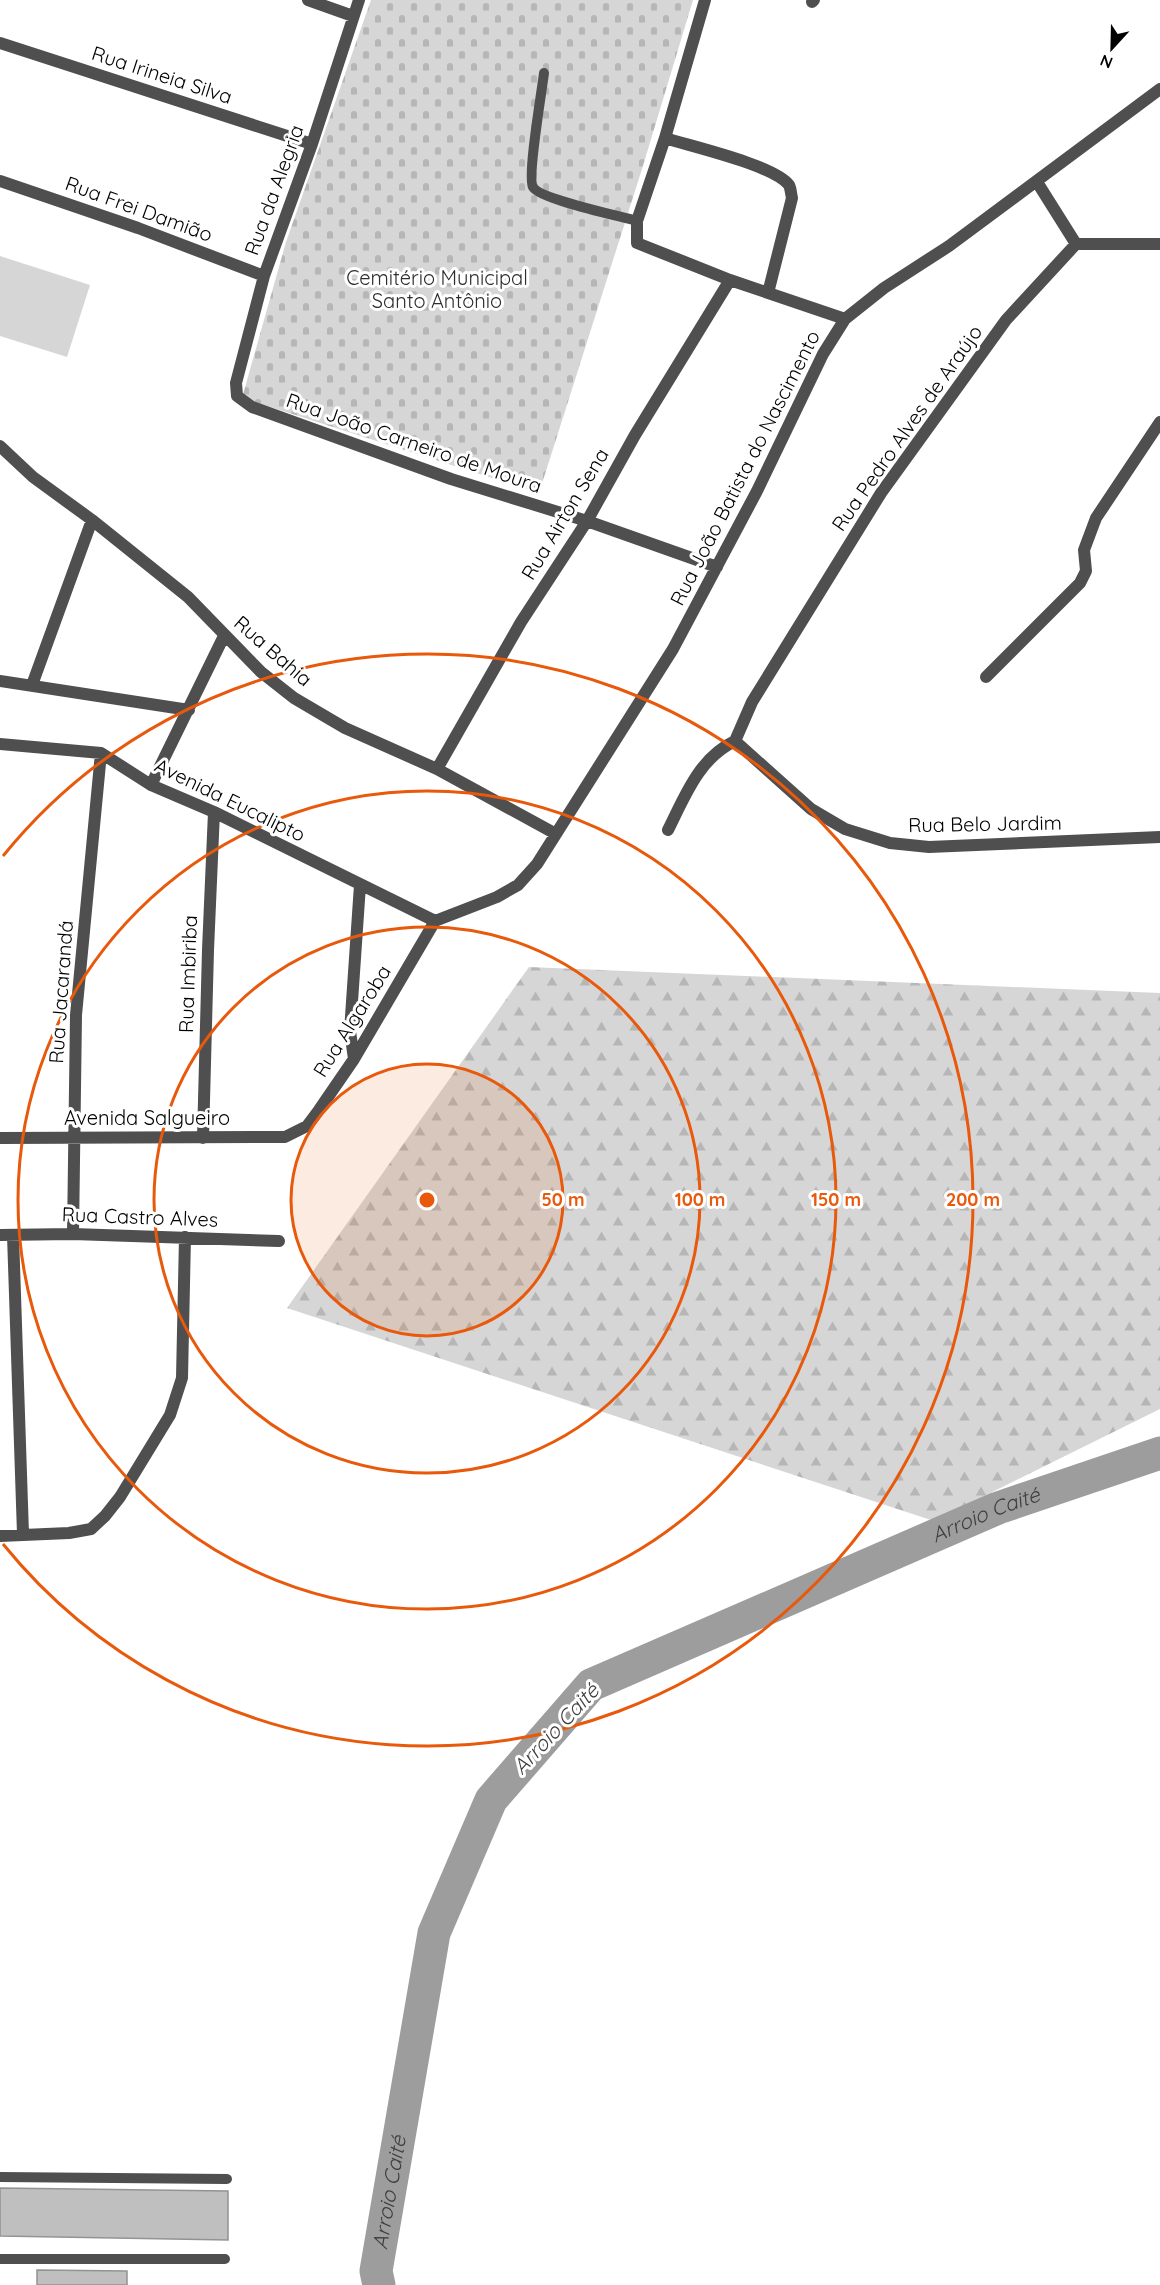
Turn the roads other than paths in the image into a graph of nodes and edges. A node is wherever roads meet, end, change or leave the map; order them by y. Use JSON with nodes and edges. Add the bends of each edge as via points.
{"nodes":[{"id":1,"x":308,"y":0,"type":"edge"},
{"id":2,"x":359,"y":0,"type":"edge"},
{"id":3,"x":705,"y":0,"type":"edge"},
{"id":4,"x":353,"y":16,"type":"junction"},
{"id":5,"x":0,"y":44,"type":"edge"},
{"id":6,"x":544,"y":73,"type":"dead end"},
{"id":7,"x":1160,"y":89,"type":"edge"},
{"id":8,"x":664,"y":138,"type":"junction"},
{"id":9,"x":312,"y":144,"type":"junction"},
{"id":10,"x":0,"y":181,"type":"edge"},
{"id":11,"x":1037,"y":182,"type":"junction"},
{"id":12,"x":637,"y":221,"type":"junction"},
{"id":13,"x":1076,"y":244,"type":"junction"},
{"id":14,"x":1160,"y":244,"type":"edge"},
{"id":15,"x":264,"y":276,"type":"junction"},
{"id":16,"x":730,"y":280,"type":"junction"},
{"id":17,"x":768,"y":292,"type":"junction"},
{"id":18,"x":845,"y":319,"type":"junction"},
{"id":19,"x":237,"y":396,"type":"joint"},
{"id":20,"x":1160,"y":422,"type":"edge"},
{"id":21,"x":0,"y":446,"type":"edge"},
{"id":22,"x":92,"y":520,"type":"junction"},
{"id":23,"x":587,"y":521,"type":"junction"},
{"id":24,"x":717,"y":567,"type":"junction"},
{"id":25,"x":224,"y":636,"type":"junction"},
{"id":26,"x":986,"y":676,"type":"dead end"},
{"id":27,"x":0,"y":681,"type":"edge"},
{"id":28,"x":32,"y":685,"type":"junction"},
{"id":29,"x":189,"y":710,"type":"junction"},
{"id":30,"x":735,"y":741,"type":"junction"},
{"id":31,"x":0,"y":744,"type":"edge"},
{"id":32,"x":101,"y":753,"type":"junction"},
{"id":33,"x":437,"y":769,"type":"junction"},
{"id":34,"x":151,"y":785,"type":"junction"},
{"id":35,"x":214,"y":812,"type":"junction"},
{"id":36,"x":668,"y":830,"type":"dead end"},
{"id":37,"x":556,"y":834,"type":"junction"},
{"id":38,"x":1160,"y":837,"type":"edge"},
{"id":39,"x":360,"y":885,"type":"junction"},
{"id":40,"x":435,"y":921,"type":"junction"},
{"id":41,"x":354,"y":1059,"type":"junction"},
{"id":42,"x":294,"y":1134,"type":"joint"},
{"id":43,"x":75,"y":1136,"type":"junction"},
{"id":44,"x":0,"y":1138,"type":"edge"},
{"id":45,"x":203,"y":1138,"type":"junction"},
{"id":46,"x":73,"y":1234,"type":"junction"},
{"id":47,"x":7,"y":1235,"type":"edge"},
{"id":48,"x":184,"y":1237,"type":"junction"},
{"id":49,"x":279,"y":1241,"type":"dead end"},
{"id":50,"x":23,"y":1534,"type":"junction"},
{"id":51,"x":0,"y":1536,"type":"edge"},
{"id":52,"x":0,"y":2177,"type":"edge"},
{"id":53,"x":227,"y":2179,"type":"dead end"},
{"id":54,"x":0,"y":2259,"type":"edge"},
{"id":55,"x":225,"y":2259,"type":"dead end"}],
"edges":[{"from":1,"to":4,"type":"street"},
{"from":2,"to":4,"type":"street","name":"Rua da Alegria"},
{"from":3,"to":8,"type":"street"},
{"from":4,"to":9,"type":"street","name":"Rua da Alegria"},
{"from":5,"to":9,"type":"street","name":"Rua Irineia Silva"},
{"from":6,"to":12,"type":"lane","via":[[531,166],[532,186],[536,192],[554,199]]},
{"from":7,"to":11,"type":"street","name":"Rua João Batista do Nascimento"},
{"from":8,"to":12,"type":"street"},
{"from":8,"to":17,"type":"street","via":[[746,162],[790,186],[792,198]]},
{"from":9,"to":15,"type":"street","name":"Rua da Alegria"},
{"from":10,"to":15,"type":"street","name":"Rua Frei Damião"},
{"from":11,"to":13,"type":"street"},
{"from":11,"to":18,"type":"street","name":"Rua João Batista do Nascimento"},
{"from":12,"to":16,"type":"street","via":[[636,240],[641,247]]},
{"from":13,"to":14,"type":"street"},
{"from":13,"to":30,"type":"street","name":"Rua Pedro Alves de Araújo","via":[[1006,320],[881,493],[752,702]]},
{"from":15,"to":19,"type":"street","name":"Rua da Alegria","via":[[236,383]]},
{"from":16,"to":17,"type":"street"},
{"from":16,"to":23,"type":"street","name":"Rua Airton Sena"},
{"from":17,"to":18,"type":"street"},
{"from":18,"to":24,"type":"street","name":"Rua João Batista do Nascimento","via":[[823,354]]},
{"from":19,"to":23,"type":"street","name":"Rua João Carneiro de Moura","via":[[252,407],[441,476]]},
{"from":20,"to":26,"type":"street","via":[[1096,519],[1084,550],[1086,571],[1080,583]]},
{"from":21,"to":22,"type":"street","name":"Rua Bahia","via":[[33,477]]},
{"from":22,"to":25,"type":"street","name":"Rua Bahia","via":[[188,597]]},
{"from":22,"to":28,"type":"street"},
{"from":23,"to":24,"type":"street","name":"Rua João Carneiro de Moura"},
{"from":23,"to":33,"type":"street","name":"Rua Airton Sena","via":[[521,622]]},
{"from":24,"to":37,"type":"street","name":"Rua João Batista do Nascimento","via":[[673,649]]},
{"from":25,"to":29,"type":"street"},
{"from":25,"to":33,"type":"street","name":"Rua Bahia","via":[[294,698],[345,728]]},
{"from":27,"to":28,"type":"street"},
{"from":28,"to":29,"type":"street"},
{"from":29,"to":34,"type":"street"},
{"from":30,"to":36,"type":"street","via":[[709,758]]},
{"from":30,"to":38,"type":"street","name":"Rua Belo Jardim","via":[[812,809],[845,829],[890,843],[929,847]]},
{"from":31,"to":32,"type":"street","name":"Avenida Eucalipto"},
{"from":32,"to":34,"type":"street","name":"Avenida Eucalipto"},
{"from":32,"to":43,"type":"street","name":"Rua Jacarandá","via":[[76,1015]]},
{"from":33,"to":37,"type":"street","name":"Rua Bahia"},
{"from":34,"to":35,"type":"street","name":"Avenida Eucalipto"},
{"from":35,"to":39,"type":"street","name":"Avenida Eucalipto"},
{"from":35,"to":45,"type":"street","name":"Rua Imbiriba"},
{"from":37,"to":40,"type":"street","name":"Rua João Batista do Nascimento","via":[[518,885]]},
{"from":39,"to":40,"type":"street","name":"Avenida Eucalipto"},
{"from":39,"to":41,"type":"street","via":[[350,1031]]},
{"from":40,"to":41,"type":"street","name":"Rua Algaroba"},
{"from":41,"to":42,"type":"street","name":"Rua Algaroba","via":[[307,1126]]},
{"from":42,"to":45,"type":"street","name":"Avenida Salgueiro"},
{"from":43,"to":44,"type":"street","name":"Avenida Salgueiro"},
{"from":43,"to":45,"type":"street","name":"Avenida Salgueiro"},
{"from":43,"to":46,"type":"street","name":"Rua Jacarandá"},
{"from":46,"to":47,"type":"street","name":"Rua Castro Alves"},
{"from":46,"to":48,"type":"street","name":"Rua Castro Alves"},
{"from":47,"to":50,"type":"street"},
{"from":48,"to":49,"type":"street","name":"Rua Castro Alves"},
{"from":48,"to":50,"type":"street","via":[[184,1360],[170,1415],[120,1497],[97,1525],[69,1533]]},
{"from":50,"to":51,"type":"street"},
{"from":52,"to":53,"type":"lane"},
{"from":54,"to":55,"type":"lane"}]}
